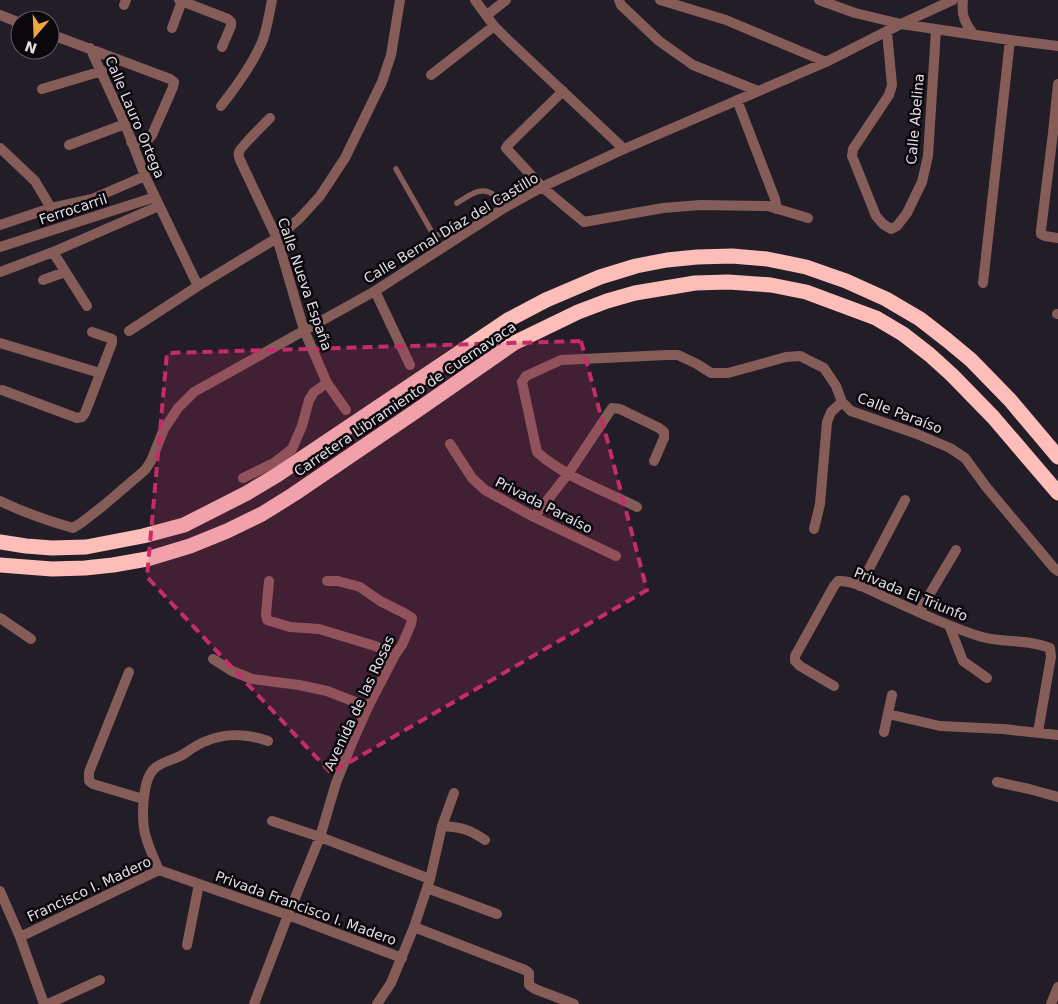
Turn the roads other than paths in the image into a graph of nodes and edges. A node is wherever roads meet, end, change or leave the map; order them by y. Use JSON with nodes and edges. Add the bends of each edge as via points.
{"nodes":[{"id":1,"x":272,"y":0,"type":"edge"},
{"id":2,"x":400,"y":0,"type":"edge"},
{"id":3,"x":475,"y":0,"type":"edge"},
{"id":4,"x":506,"y":0,"type":"edge"},
{"id":5,"x":619,"y":0,"type":"edge"},
{"id":6,"x":660,"y":0,"type":"edge"},
{"id":7,"x":819,"y":0,"type":"edge"},
{"id":8,"x":953,"y":0,"type":"edge"},
{"id":9,"x":963,"y":0,"type":"edge"},
{"id":10,"x":180,"y":1,"type":"edge"},
{"id":11,"x":487,"y":15,"type":"junction"},
{"id":12,"x":901,"y":24,"type":"junction"},
{"id":13,"x":494,"y":26,"type":"junction"},
{"id":14,"x":172,"y":28,"type":"dead end"},
{"id":15,"x":936,"y":30,"type":"junction"},
{"id":16,"x":887,"y":32,"type":"junction"},
{"id":17,"x":974,"y":35,"type":"junction"},
{"id":18,"x":60,"y":38,"type":"edge"},
{"id":19,"x":1010,"y":40,"type":"junction"},
{"id":20,"x":1058,"y":46,"type":"edge"},
{"id":21,"x":222,"y":47,"type":"dead end"},
{"id":22,"x":90,"y":48,"type":"junction"},
{"id":23,"x":826,"y":62,"type":"junction"},
{"id":24,"x":102,"y":71,"type":"junction"},
{"id":25,"x":431,"y":75,"type":"dead end"},
{"id":26,"x":1058,"y":84,"type":"edge"},
{"id":27,"x":42,"y":89,"type":"dead end"},
{"id":28,"x":758,"y":90,"type":"junction"},
{"id":29,"x":563,"y":91,"type":"junction"},
{"id":30,"x":1058,"y":92,"type":"edge"},
{"id":31,"x":737,"y":100,"type":"junction"},
{"id":32,"x":221,"y":106,"type":"dead end"},
{"id":33,"x":270,"y":118,"type":"dead end"},
{"id":34,"x":125,"y":124,"type":"junction"},
{"id":35,"x":1056,"y":133,"type":"edge"},
{"id":36,"x":131,"y":142,"type":"junction"},
{"id":37,"x":68,"y":145,"type":"dead end"},
{"id":38,"x":0,"y":148,"type":"edge"},
{"id":39,"x":624,"y":149,"type":"junction"},
{"id":40,"x":1054,"y":158,"type":"edge"},
{"id":41,"x":396,"y":169,"type":"dead end"},
{"id":42,"x":145,"y":176,"type":"junction"},
{"id":43,"x":542,"y":187,"type":"junction"},
{"id":44,"x":157,"y":201,"type":"junction"},
{"id":45,"x":457,"y":203,"type":"dead end"},
{"id":46,"x":51,"y":208,"type":"junction"},
{"id":47,"x":504,"y":208,"type":"junction"},
{"id":48,"x":777,"y":209,"type":"junction"},
{"id":49,"x":808,"y":218,"type":"dead end"},
{"id":50,"x":0,"y":225,"type":"edge"},
{"id":51,"x":461,"y":235,"type":"junction"},
{"id":52,"x":277,"y":238,"type":"junction"},
{"id":53,"x":1058,"y":238,"type":"edge"},
{"id":54,"x":0,"y":247,"type":"edge"},
{"id":55,"x":53,"y":252,"type":"junction"},
{"id":56,"x":0,"y":272,"type":"edge"},
{"id":57,"x":65,"y":272,"type":"junction"},
{"id":58,"x":43,"y":280,"type":"dead end"},
{"id":59,"x":984,"y":283,"type":"dead end"},
{"id":60,"x":198,"y":286,"type":"junction"},
{"id":61,"x":375,"y":291,"type":"junction"},
{"id":62,"x":87,"y":306,"type":"dead end"},
{"id":63,"x":304,"y":330,"type":"junction"},
{"id":64,"x":128,"y":331,"type":"dead end"},
{"id":65,"x":92,"y":332,"type":"dead end"},
{"id":66,"x":0,"y":343,"type":"edge"},
{"id":67,"x":410,"y":365,"type":"dead end"},
{"id":68,"x":100,"y":374,"type":"junction"},
{"id":69,"x":327,"y":382,"type":"junction"},
{"id":70,"x":2,"y":390,"type":"dead end"},
{"id":71,"x":842,"y":402,"type":"junction"},
{"id":72,"x":346,"y":410,"type":"dead end"},
{"id":73,"x":450,"y":444,"type":"dead end"},
{"id":74,"x":1058,"y":457,"type":"edge"},
{"id":75,"x":654,"y":461,"type":"dead end"},
{"id":76,"x":568,"y":474,"type":"junction"},
{"id":77,"x":242,"y":478,"type":"dead end"},
{"id":78,"x":1058,"y":493,"type":"edge"},
{"id":79,"x":906,"y":500,"type":"dead end"},
{"id":80,"x":0,"y":501,"type":"edge"},
{"id":81,"x":637,"y":506,"type":"dead end"},
{"id":82,"x":534,"y":517,"type":"junction"},
{"id":83,"x":814,"y":529,"type":"dead end"},
{"id":84,"x":0,"y":542,"type":"edge"},
{"id":85,"x":956,"y":550,"type":"dead end"},
{"id":86,"x":616,"y":556,"type":"dead end"},
{"id":87,"x":0,"y":565,"type":"edge"},
{"id":88,"x":1058,"y":571,"type":"edge"},
{"id":89,"x":269,"y":581,"type":"dead end"},
{"id":90,"x":327,"y":581,"type":"dead end"},
{"id":91,"x":860,"y":586,"type":"junction"},
{"id":92,"x":919,"y":612,"type":"junction"},
{"id":93,"x":0,"y":618,"type":"edge"},
{"id":94,"x":949,"y":625,"type":"junction"},
{"id":95,"x":32,"y":639,"type":"dead end"},
{"id":96,"x":395,"y":655,"type":"junction"},
{"id":97,"x":213,"y":659,"type":"dead end"},
{"id":98,"x":129,"y":672,"type":"dead end"},
{"id":99,"x":987,"y":678,"type":"dead end"},
{"id":100,"x":834,"y":686,"type":"dead end"},
{"id":101,"x":892,"y":695,"type":"dead end"},
{"id":102,"x":368,"y":708,"type":"junction"},
{"id":103,"x":888,"y":714,"type":"junction"},
{"id":104,"x":884,"y":732,"type":"dead end"},
{"id":105,"x":1038,"y":732,"type":"junction"},
{"id":106,"x":1058,"y":736,"type":"edge"},
{"id":107,"x":268,"y":741,"type":"dead end"},
{"id":108,"x":997,"y":782,"type":"dead end"},
{"id":109,"x":454,"y":793,"type":"dead end"},
{"id":110,"x":1058,"y":798,"type":"edge"},
{"id":111,"x":143,"y":799,"type":"junction"},
{"id":112,"x":272,"y":821,"type":"dead end"},
{"id":113,"x":442,"y":826,"type":"junction"},
{"id":114,"x":320,"y":837,"type":"junction"},
{"id":115,"x":485,"y":840,"type":"dead end"},
{"id":116,"x":159,"y":870,"type":"junction"},
{"id":117,"x":428,"y":883,"type":"junction"},
{"id":118,"x":199,"y":884,"type":"junction"},
{"id":119,"x":0,"y":892,"type":"edge"},
{"id":120,"x":3,"y":904,"type":"edge"},
{"id":121,"x":498,"y":914,"type":"dead end"},
{"id":122,"x":288,"y":915,"type":"junction"},
{"id":123,"x":414,"y":927,"type":"junction"},
{"id":124,"x":20,"y":937,"type":"junction"},
{"id":125,"x":188,"y":945,"type":"dead end"},
{"id":126,"x":402,"y":958,"type":"junction"},
{"id":127,"x":100,"y":980,"type":"dead end"},
{"id":128,"x":1058,"y":987,"type":"edge"},
{"id":129,"x":46,"y":1004,"type":"edge"},
{"id":130,"x":254,"y":1004,"type":"edge"},
{"id":131,"x":377,"y":1004,"type":"edge"},
{"id":132,"x":574,"y":1004,"type":"edge"},
{"id":133,"x":1051,"y":1004,"type":"edge"}],
"edges":[{"from":1,"to":32,"type":"street","via":[[262,41]]},
{"from":2,"to":52,"type":"street","via":[[391,55],[382,82],[345,158],[320,196]]},
{"from":3,"to":11,"type":"street"},
{"from":4,"to":11,"type":"street"},
{"from":5,"to":28,"type":"street","via":[[659,41],[693,65]]},
{"from":6,"to":23,"type":"street","via":[[726,20]]},
{"from":7,"to":12,"type":"street"},
{"from":8,"to":12,"type":"street","name":"Calle Bernal Díaz del Castillo"},
{"from":9,"to":17,"type":"street","via":[[964,19]]},
{"from":10,"to":14,"type":"street"},
{"from":10,"to":21,"type":"street","via":[[232,22]]},
{"from":11,"to":13,"type":"street"},
{"from":12,"to":15,"type":"street"},
{"from":12,"to":16,"type":"street","name":"Calle Bernal Díaz del Castillo"},
{"from":13,"to":25,"type":"street"},
{"from":13,"to":29,"type":"street"},
{"from":15,"to":16,"type":"street","name":"Calle Abelina","via":[[928,156],[922,182],[907,213],[891,229],[876,216],[852,156],[853,149],[889,95],[892,85]]},
{"from":15,"to":17,"type":"street"},
{"from":16,"to":23,"type":"street","name":"Calle Bernal Díaz del Castillo"},
{"from":17,"to":19,"type":"street"},
{"from":18,"to":22,"type":"street"},
{"from":19,"to":20,"type":"street"},
{"from":19,"to":59,"type":"street"},
{"from":22,"to":24,"type":"street","name":"Calle Lauro Ortega"},
{"from":22,"to":36,"type":"street","via":[[174,82],[152,135],[146,142]]},
{"from":23,"to":28,"type":"street","name":"Calle Bernal Díaz del Castillo"},
{"from":24,"to":27,"type":"street"},
{"from":24,"to":34,"type":"street","name":"Calle Lauro Ortega"},
{"from":26,"to":30,"type":"street"},
{"from":28,"to":31,"type":"street","name":"Calle Bernal Díaz del Castillo"},
{"from":29,"to":39,"type":"street"},
{"from":29,"to":43,"type":"street","via":[[506,148]]},
{"from":30,"to":35,"type":"street"},
{"from":31,"to":39,"type":"street","name":"Calle Bernal Díaz del Castillo"},
{"from":31,"to":48,"type":"street"},
{"from":33,"to":52,"type":"street","name":"Calle Nueva España","via":[[238,154]]},
{"from":34,"to":36,"type":"street","name":"Calle Lauro Ortega"},
{"from":34,"to":37,"type":"street"},
{"from":35,"to":40,"type":"street"},
{"from":36,"to":42,"type":"street","name":"Calle Lauro Ortega"},
{"from":38,"to":46,"type":"street","via":[[35,181]]},
{"from":39,"to":43,"type":"street","name":"Calle Bernal Díaz del Castillo"},
{"from":40,"to":53,"type":"street","via":[[1041,234]]},
{"from":41,"to":51,"type":"lane","via":[[433,234],[436,236],[456,226]]},
{"from":42,"to":44,"type":"street","name":"Calle Lauro Ortega"},
{"from":42,"to":46,"type":"street","via":[[92,199]]},
{"from":43,"to":47,"type":"street","name":"Calle Bernal Díaz del Castillo"},
{"from":43,"to":48,"type":"street","via":[[584,222],[700,205],[768,206]]},
{"from":44,"to":54,"type":"street","name":"Ferrocarril"},
{"from":44,"to":55,"type":"street"},
{"from":44,"to":60,"type":"street"},
{"from":45,"to":47,"type":"lane","via":[[481,191],[494,196]]},
{"from":46,"to":50,"type":"street"},
{"from":47,"to":51,"type":"street","name":"Calle Bernal Díaz del Castillo"},
{"from":48,"to":49,"type":"street"},
{"from":51,"to":61,"type":"street","name":"Calle Bernal Díaz del Castillo"},
{"from":52,"to":60,"type":"street"},
{"from":52,"to":63,"type":"street","name":"Calle Nueva España"},
{"from":55,"to":56,"type":"street"},
{"from":55,"to":57,"type":"street"},
{"from":57,"to":58,"type":"street"},
{"from":57,"to":62,"type":"street"},
{"from":60,"to":64,"type":"street"},
{"from":61,"to":63,"type":"street","name":"Calle Bernal Díaz del Castillo"},
{"from":61,"to":67,"type":"street"},
{"from":63,"to":69,"type":"street","name":"Calle Nueva España"},
{"from":63,"to":80,"type":"street","name":"Calle Bernal Díaz del Castillo","via":[[194,392],[164,429],[152,462],[145,470],[73,528]]},
{"from":65,"to":68,"type":"street","via":[[112,339]]},
{"from":66,"to":68,"type":"street"},
{"from":68,"to":70,"type":"street","via":[[85,413],[77,418]]},
{"from":69,"to":72,"type":"street","name":"Calle Nueva España"},
{"from":69,"to":77,"type":"street","via":[[309,400],[292,449],[274,463]]},
{"from":71,"to":76,"type":"street","name":"Calle Paraíso","via":[[824,368],[800,356],[728,373],[711,373],[678,355],[561,360],[526,376],[522,382],[537,452]]},
{"from":71,"to":83,"type":"street","via":[[831,412],[827,422],[820,504]]},
{"from":71,"to":88,"type":"street","name":"Calle Paraíso","via":[[851,411],[917,434],[965,458]]},
{"from":73,"to":82,"type":"street","name":"Privada Paraíso","via":[[472,478],[485,490]]},
{"from":74,"to":84,"type":"highway","name":"Carretera Libramiento de Cuernavaca","via":[[971,360],[920,319],[886,299],[806,267],[767,259],[697,257],[636,266],[546,300],[508,320],[277,475],[184,525],[86,547],[52,548]]},
{"from":75,"to":76,"type":"street","via":[[664,432],[612,408]]},
{"from":76,"to":81,"type":"street","name":"Calle Paraíso"},
{"from":76,"to":82,"type":"street"},
{"from":78,"to":87,"type":"highway","name":"Carretera Libramiento de Cuernavaca","via":[[993,416],[952,375],[902,334],[876,318],[806,292],[771,285],[695,283],[607,300],[514,343],[294,494],[220,534],[147,559],[113,565],[52,569]]},
{"from":79,"to":91,"type":"street"},
{"from":82,"to":86,"type":"street","name":"Privada Paraíso"},
{"from":85,"to":92,"type":"street"},
{"from":89,"to":96,"type":"street","via":[[267,620],[290,627],[318,629]]},
{"from":90,"to":96,"type":"street","name":"Avenida de las Rosas","via":[[360,587],[412,618]]},
{"from":91,"to":92,"type":"street","name":"Privada El Triunfo"},
{"from":91,"to":100,"type":"street","name":"Privada El Triunfo","via":[[844,581],[834,586],[795,656],[800,666]]},
{"from":92,"to":94,"type":"street","name":"Privada El Triunfo"},
{"from":93,"to":95,"type":"street"},
{"from":94,"to":99,"type":"street","via":[[964,661]]},
{"from":94,"to":105,"type":"street","name":"Privada El Triunfo","via":[[984,638],[1041,644],[1050,648]]},
{"from":96,"to":102,"type":"street","name":"Avenida de las Rosas"},
{"from":97,"to":102,"type":"street","via":[[232,672],[252,679],[327,691]]},
{"from":98,"to":111,"type":"street","via":[[88,781]]},
{"from":101,"to":103,"type":"street"},
{"from":102,"to":114,"type":"street","name":"Avenida de las Rosas","via":[[336,783]]},
{"from":103,"to":104,"type":"street"},
{"from":103,"to":105,"type":"street","via":[[940,726]]},
{"from":105,"to":106,"type":"street"},
{"from":107,"to":111,"type":"street","via":[[254,736],[232,735],[210,739],[152,770]]},
{"from":108,"to":110,"type":"street"},
{"from":109,"to":113,"type":"street","name":"Privada Francisco I. Madero"},
{"from":111,"to":116,"type":"street","via":[[145,836]]},
{"from":112,"to":114,"type":"street"},
{"from":113,"to":115,"type":"street","via":[[474,832]]},
{"from":113,"to":117,"type":"street","name":"Privada Francisco I. Madero"},
{"from":114,"to":117,"type":"street"},
{"from":114,"to":122,"type":"street","name":"Avenida de las Rosas"},
{"from":116,"to":118,"type":"street","name":"Francisco I. Madero"},
{"from":116,"to":124,"type":"street","name":"Francisco I. Madero"},
{"from":117,"to":121,"type":"street"},
{"from":117,"to":123,"type":"street","name":"Privada Francisco I. Madero"},
{"from":118,"to":122,"type":"street","name":"Privada Francisco I. Madero"},
{"from":118,"to":125,"type":"street"},
{"from":119,"to":120,"type":"street"},
{"from":120,"to":124,"type":"street"},
{"from":122,"to":126,"type":"street","name":"Privada Francisco I. Madero"},
{"from":122,"to":130,"type":"street"},
{"from":123,"to":126,"type":"street","name":"Privada Francisco I. Madero"},
{"from":123,"to":132,"type":"street","via":[[525,970],[529,973],[529,985]]},
{"from":124,"to":129,"type":"street"},
{"from":126,"to":131,"type":"street"},
{"from":127,"to":129,"type":"street"},
{"from":128,"to":133,"type":"street"}]}
